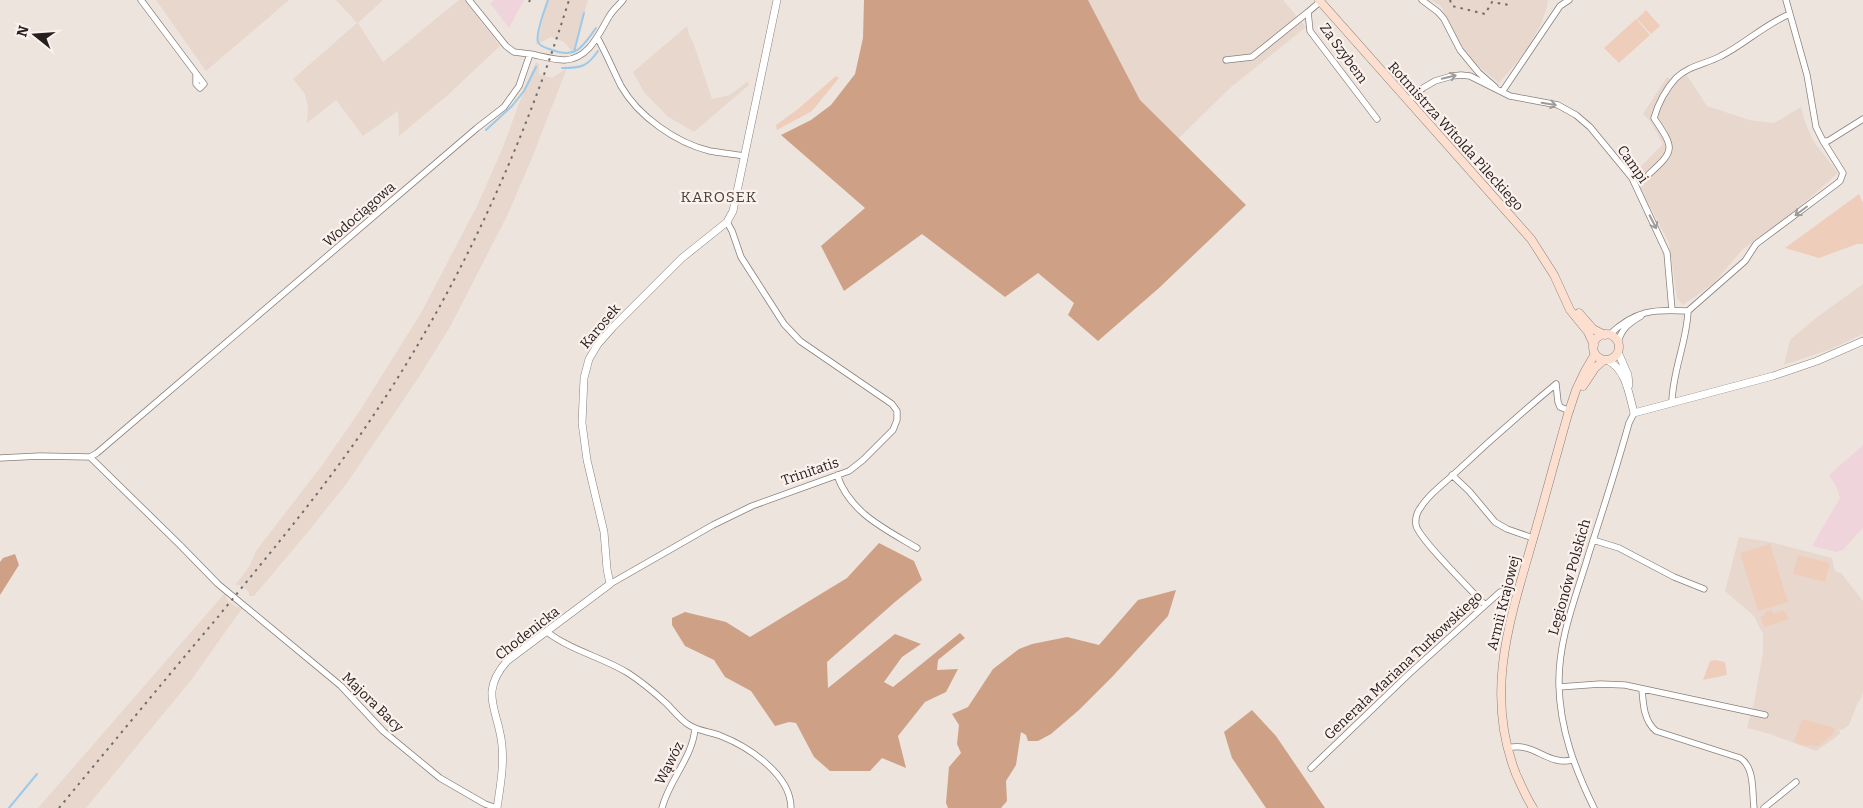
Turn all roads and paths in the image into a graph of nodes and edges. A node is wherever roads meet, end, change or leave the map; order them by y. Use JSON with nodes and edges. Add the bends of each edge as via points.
{"nodes":[{"id":1,"x":141,"y":0,"type":"edge"},
{"id":2,"x":469,"y":0,"type":"edge"},
{"id":3,"x":623,"y":0,"type":"edge"},
{"id":4,"x":777,"y":0,"type":"edge"},
{"id":5,"x":1422,"y":0,"type":"edge"},
{"id":6,"x":1569,"y":0,"type":"edge"},
{"id":7,"x":1786,"y":0,"type":"edge"},
{"id":8,"x":1320,"y":1,"type":"edge"},
{"id":9,"x":1308,"y":12,"type":"junction"},
{"id":10,"x":1790,"y":14,"type":"junction"},
{"id":11,"x":597,"y":37,"type":"junction"},
{"id":12,"x":530,"y":54,"type":"junction"},
{"id":13,"x":1226,"y":60,"type":"dead end"},
{"id":14,"x":196,"y":74,"type":"dead end"},
{"id":15,"x":1500,"y":91,"type":"junction"},
{"id":16,"x":1408,"y":101,"type":"junction"},
{"id":17,"x":1377,"y":119,"type":"dead end"},
{"id":18,"x":1863,"y":119,"type":"edge"},
{"id":19,"x":1822,"y":142,"type":"junction"},
{"id":20,"x":744,"y":156,"type":"junction"},
{"id":21,"x":1649,"y":174,"type":"dead end"},
{"id":22,"x":727,"y":222,"type":"junction"},
{"id":23,"x":1565,"y":296,"type":"junction"},
{"id":24,"x":1672,"y":310,"type":"junction"},
{"id":25,"x":1688,"y":310,"type":"junction"},
{"id":26,"x":1650,"y":312,"type":"junction"},
{"id":27,"x":1607,"y":335,"type":"junction"},
{"id":28,"x":1863,"y":341,"type":"edge"},
{"id":29,"x":1618,"y":343,"type":"junction"},
{"id":30,"x":1594,"y":345,"type":"junction"},
{"id":31,"x":1618,"y":352,"type":"junction"},
{"id":32,"x":1596,"y":354,"type":"junction"},
{"id":33,"x":1606,"y":360,"type":"junction"},
{"id":34,"x":1630,"y":393,"type":"junction"},
{"id":35,"x":1672,"y":403,"type":"junction"},
{"id":36,"x":1571,"y":408,"type":"junction"},
{"id":37,"x":1634,"y":413,"type":"junction"},
{"id":38,"x":90,"y":457,"type":"junction"},
{"id":39,"x":0,"y":458,"type":"edge"},
{"id":40,"x":837,"y":475,"type":"junction"},
{"id":41,"x":1452,"y":476,"type":"junction"},
{"id":42,"x":1533,"y":538,"type":"junction"},
{"id":43,"x":1593,"y":540,"type":"junction"},
{"id":44,"x":917,"y":548,"type":"dead end"},
{"id":45,"x":610,"y":584,"type":"junction"},
{"id":46,"x":1704,"y":589,"type":"dead end"},
{"id":47,"x":1517,"y":593,"type":"junction"},
{"id":48,"x":1485,"y":605,"type":"junction"},
{"id":49,"x":547,"y":632,"type":"junction"},
{"id":50,"x":1559,"y":687,"type":"junction"},
{"id":51,"x":1642,"y":688,"type":"junction"},
{"id":52,"x":1765,"y":715,"type":"dead end"},
{"id":53,"x":695,"y":728,"type":"junction"},
{"id":54,"x":1508,"y":748,"type":"junction"},
{"id":55,"x":1572,"y":760,"type":"junction"},
{"id":56,"x":1311,"y":768,"type":"dead end"},
{"id":57,"x":1796,"y":782,"type":"dead end"},
{"id":58,"x":1529,"y":807,"type":"edge"},
{"id":59,"x":497,"y":808,"type":"edge"},
{"id":60,"x":662,"y":808,"type":"edge"},
{"id":61,"x":791,"y":808,"type":"edge"},
{"id":62,"x":1594,"y":808,"type":"edge"},
{"id":63,"x":1754,"y":808,"type":"edge"},
{"id":64,"x":1764,"y":808,"type":"edge"}],
"edges":[{"from":1,"to":14,"type":"street"},
{"from":2,"to":12,"type":"street","via":[[506,46],[514,52]]},
{"from":3,"to":11,"type":"street"},
{"from":4,"to":20,"type":"street"},
{"from":5,"to":15,"type":"street","via":[[1444,19],[1460,50]]},
{"from":6,"to":15,"type":"street","via":[[1560,6]]},
{"from":7,"to":10,"type":"street"},
{"from":8,"to":9,"type":"street","name":"Za Szybem"},
{"from":8,"to":16,"type":"main road","name":"Rotmistrza Witolda Pileckiego"},
{"from":9,"to":13,"type":"street","via":[[1252,57]]},
{"from":9,"to":17,"type":"street","name":"Za Szybem","via":[[1310,31]]},
{"from":10,"to":19,"type":"street"},
{"from":10,"to":21,"type":"street","via":[[1721,56],[1690,68],[1677,78],[1657,106],[1654,118],[1669,140],[1666,159]]},
{"from":11,"to":12,"type":"street","via":[[586,51],[574,58]]},
{"from":11,"to":20,"type":"street","via":[[622,86],[648,120],[694,146]]},
{"from":12,"to":38,"type":"street","name":"Wodociągowa","via":[[519,86],[504,107]]},
{"from":16,"to":15,"type":"street","name":"Campi","one_way":true,"via":[[1435,81],[1452,76],[1470,76]]},
{"from":15,"to":24,"type":"street","name":"Campi","one_way":true,"via":[[1510,96],[1558,105],[1576,115],[1632,178],[1668,253]]},
{"from":16,"to":23,"type":"main road","name":"Rotmistrza Witolda Pileckiego","via":[[1531,239]]},
{"from":18,"to":19,"type":"street"},
{"from":19,"to":25,"type":"street","one_way":true,"via":[[1839,164],[1843,173],[1840,181],[1756,244],[1745,260]]},
{"from":20,"to":22,"type":"street","via":[[733,211]]},
{"from":22,"to":40,"type":"street","name":"Trinitatis","via":[[741,257],[784,324],[800,341],[892,404],[897,411],[893,430],[882,443],[849,471]]},
{"from":22,"to":45,"type":"street","name":"Karosek","via":[[682,258],[613,327],[588,359],[582,423],[604,532]]},
{"from":23,"to":27,"type":"main road","name":"Rotmistrza Witolda Pileckiego","via":[[1592,329]]},
{"from":23,"to":30,"type":"main road","name":"Rotmistrza Witolda Pileckiego","via":[[1570,310]]},
{"from":24,"to":25,"type":"street"},
{"from":24,"to":26,"type":"street"},
{"from":25,"to":35,"type":"street","via":[[1687,332]]},
{"from":26,"to":27,"type":"street","via":[[1629,318]]},
{"from":26,"to":29,"type":"street","via":[[1626,326]]},
{"from":27,"to":29,"type":"main road","via":[[1613,336]]},
{"from":27,"to":30,"type":"main road","via":[[1596,339]]},
{"from":28,"to":35,"type":"street","via":[[1773,376]]},
{"from":29,"to":31,"type":"main road"},
{"from":30,"to":32,"type":"main road"},
{"from":31,"to":33,"type":"main road","via":[[1614,358]]},
{"from":31,"to":34,"type":"street","via":[[1628,375]]},
{"from":32,"to":33,"type":"main road"},
{"from":32,"to":36,"type":"main road","name":"Armii Krajowej","via":[[1582,377]]},
{"from":33,"to":34,"type":"street","via":[[1618,367]]},
{"from":33,"to":36,"type":"main road","name":"Armii Krajowej","via":[[1590,375]]},
{"from":34,"to":37,"type":"street"},
{"from":35,"to":37,"type":"street"},
{"from":36,"to":41,"type":"street","via":[[1560,407],[1556,384]]},
{"from":36,"to":42,"type":"main road","name":"Armii Krajowej"},
{"from":37,"to":43,"type":"street","name":"Legionów Polskich","via":[[1628,423]]},
{"from":38,"to":39,"type":"street"},
{"from":38,"to":59,"type":"street","name":"Majora Bacy","via":[[208,574],[341,686],[383,731],[440,778]]},
{"from":40,"to":44,"type":"street","via":[[848,498],[866,517]]},
{"from":40,"to":45,"type":"street","name":"Trinitatis","via":[[753,505]]},
{"from":41,"to":42,"type":"street","via":[[1495,522]]},
{"from":41,"to":48,"type":"street","via":[[1422,505],[1416,515],[1416,523],[1423,536]]},
{"from":42,"to":47,"type":"main road","name":"Armii Krajowej"},
{"from":43,"to":46,"type":"street","via":[[1619,548]]},
{"from":43,"to":50,"type":"street","name":"Legionów Polskich","via":[[1563,635]]},
{"from":45,"to":49,"type":"street","name":"Chodenicka"},
{"from":47,"to":48,"type":"street","name":"Generała Mariana Turkowskiego","via":[[1500,592]]},
{"from":47,"to":54,"type":"main road","name":"Armii Krajowej","via":[[1505,639],[1501,673],[1502,720]]},
{"from":48,"to":56,"type":"street","name":"Generała Mariana Turkowskiego"},
{"from":49,"to":53,"type":"street","via":[[578,651],[628,673]]},
{"from":49,"to":59,"type":"street","name":"Chodenicka","via":[[507,661],[494,683],[492,698],[502,748]]},
{"from":50,"to":51,"type":"street","via":[[1611,684]]},
{"from":50,"to":55,"type":"street","name":"Legionów Polskich"},
{"from":51,"to":52,"type":"street"},
{"from":51,"to":63,"type":"street","via":[[1646,717],[1656,732],[1746,761],[1750,769]]},
{"from":53,"to":60,"type":"street","name":"Wąwóz","via":[[694,743]]},
{"from":53,"to":61,"type":"street","via":[[740,744],[755,754],[789,790]]},
{"from":54,"to":55,"type":"street","via":[[1519,746],[1555,760]]},
{"from":54,"to":58,"type":"main road","name":"Armii Krajowej"},
{"from":55,"to":62,"type":"street","name":"Legionów Polskich"},
{"from":57,"to":64,"type":"street"}]}
